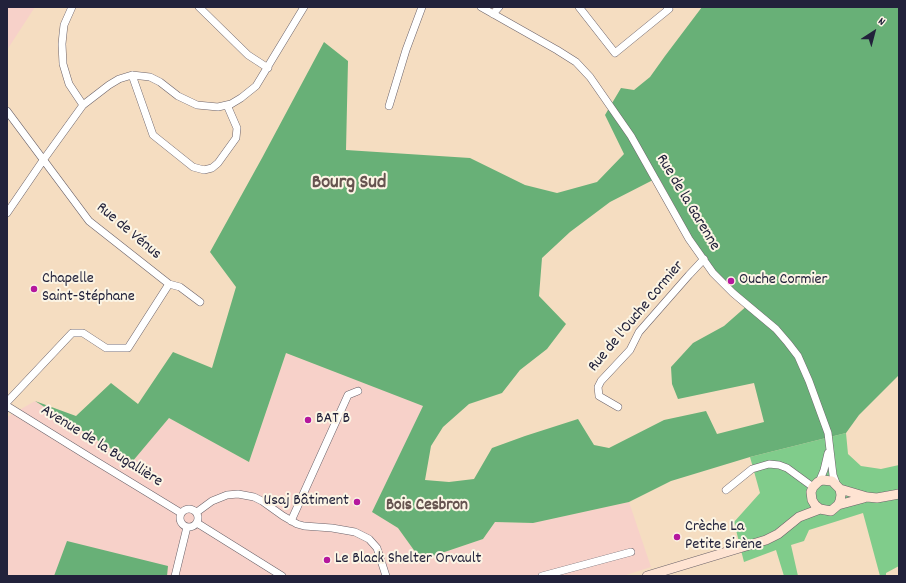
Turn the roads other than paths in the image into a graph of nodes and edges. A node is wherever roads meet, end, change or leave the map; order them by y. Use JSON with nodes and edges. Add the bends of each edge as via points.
{"nodes":[{"id":1,"x":72,"y":7,"type":"edge"},
{"id":2,"x":199,"y":7,"type":"edge"},
{"id":3,"x":304,"y":7,"type":"edge"},
{"id":4,"x":422,"y":7,"type":"edge"},
{"id":5,"x":481,"y":7,"type":"edge"},
{"id":6,"x":499,"y":7,"type":"edge"},
{"id":7,"x":579,"y":7,"type":"edge"},
{"id":8,"x":668,"y":7,"type":"edge"},
{"id":9,"x":494,"y":14,"type":"junction"},
{"id":10,"x":268,"y":68,"type":"junction"},
{"id":11,"x":132,"y":75,"type":"junction"},
{"id":12,"x":83,"y":105,"type":"junction"},
{"id":13,"x":228,"y":105,"type":"junction"},
{"id":14,"x":389,"y":106,"type":"dead end"},
{"id":15,"x":7,"y":111,"type":"edge"},
{"id":16,"x":44,"y":159,"type":"junction"},
{"id":17,"x":7,"y":213,"type":"edge"},
{"id":18,"x":704,"y":259,"type":"junction"},
{"id":19,"x":169,"y":284,"type":"junction"},
{"id":20,"x":200,"y":302,"type":"dead end"},
{"id":21,"x":358,"y":391,"type":"dead end"},
{"id":22,"x":7,"y":402,"type":"edge"},
{"id":23,"x":7,"y":406,"type":"edge"},
{"id":24,"x":618,"y":407,"type":"dead end"},
{"id":25,"x":830,"y":445,"type":"junction"},
{"id":26,"x":838,"y":486,"type":"junction"},
{"id":27,"x":815,"y":488,"type":"junction"},
{"id":28,"x":726,"y":490,"type":"dead end"},
{"id":29,"x":899,"y":494,"type":"edge"},
{"id":30,"x":867,"y":498,"type":"junction"},
{"id":31,"x":838,"y":505,"type":"junction"},
{"id":32,"x":820,"y":509,"type":"junction"},
{"id":33,"x":197,"y":512,"type":"junction"},
{"id":34,"x":181,"y":513,"type":"junction"},
{"id":35,"x":799,"y":517,"type":"junction"},
{"id":36,"x":291,"y":521,"type":"junction"},
{"id":37,"x":197,"y":523,"type":"junction"},
{"id":38,"x":186,"y":527,"type":"junction"},
{"id":39,"x":631,"y":552,"type":"dead end"},
{"id":40,"x":175,"y":576,"type":"edge"},
{"id":41,"x":282,"y":576,"type":"edge"},
{"id":42,"x":386,"y":576,"type":"edge"},
{"id":43,"x":542,"y":576,"type":"edge"},
{"id":44,"x":647,"y":576,"type":"edge"}],
"edges":[{"from":1,"to":12,"type":"street","via":[[64,25],[63,64],[69,84]]},
{"from":2,"to":10,"type":"street","via":[[248,55]]},
{"from":3,"to":10,"type":"street"},
{"from":4,"to":14,"type":"street"},
{"from":5,"to":9,"type":"street","name":"Rue de la Garenne"},
{"from":6,"to":9,"type":"street"},
{"from":7,"to":8,"type":"street","via":[[614,53],[669,9]]},
{"from":9,"to":18,"type":"street","name":"Rue de la Garenne","via":[[576,62],[590,78],[631,136],[689,239]]},
{"from":10,"to":13,"type":"street","via":[[256,86]]},
{"from":11,"to":12,"type":"street","via":[[109,85]]},
{"from":11,"to":13,"type":"street","via":[[150,77],[197,105]]},
{"from":11,"to":13,"type":"street","via":[[153,135],[194,166],[204,170],[218,163],[236,138],[237,128]]},
{"from":12,"to":16,"type":"street"},
{"from":15,"to":16,"type":"street","name":"Rue de Vénus"},
{"from":16,"to":17,"type":"street"},
{"from":16,"to":19,"type":"street","name":"Rue de Vénus","via":[[89,222]]},
{"from":18,"to":24,"type":"street","name":"Rue de l'Ouche Cormier","via":[[638,332],[630,350],[601,381],[598,387],[599,396]]},
{"from":18,"to":25,"type":"street","name":"Rue de la Garenne","via":[[713,274],[776,330],[798,356],[828,433]]},
{"from":19,"to":20,"type":"street","name":"Rue de Vénus","via":[[180,287]]},
{"from":19,"to":22,"type":"street","via":[[128,348],[106,348],[83,333],[72,332]]},
{"from":21,"to":36,"type":"street","via":[[348,395]]},
{"from":23,"to":34,"type":"street","name":"Avenue de la Bugallière"},
{"from":25,"to":26,"type":"street","name":"Rue de la Garenne","via":[[833,475]]},
{"from":25,"to":27,"type":"street","name":"Rue de la Garenne","via":[[824,470]]},
{"from":26,"to":27,"type":"main road","via":[[828,480]]},
{"from":26,"to":30,"type":"main road"},
{"from":26,"to":31,"type":"main road","via":[[841,495]]},
{"from":27,"to":28,"type":"street","via":[[787,468],[769,464],[752,469]]},
{"from":27,"to":32,"type":"main road","via":[[815,505]]},
{"from":27,"to":35,"type":"main road"},
{"from":29,"to":30,"type":"main road"},
{"from":30,"to":31,"type":"main road"},
{"from":31,"to":32,"type":"main road","via":[[831,511]]},
{"from":32,"to":35,"type":"main road"},
{"from":33,"to":34,"type":"street","via":[[189,508]]},
{"from":33,"to":36,"type":"street","via":[[212,501],[238,494],[262,501]]},
{"from":33,"to":37,"type":"street"},
{"from":34,"to":38,"type":"street","via":[[180,521]]},
{"from":35,"to":44,"type":"main road","via":[[766,540]]},
{"from":36,"to":42,"type":"street","via":[[304,526],[355,532],[369,539],[377,548]]},
{"from":37,"to":38,"type":"street"},
{"from":37,"to":41,"type":"street"},
{"from":38,"to":40,"type":"street"},
{"from":39,"to":43,"type":"street"}]}
